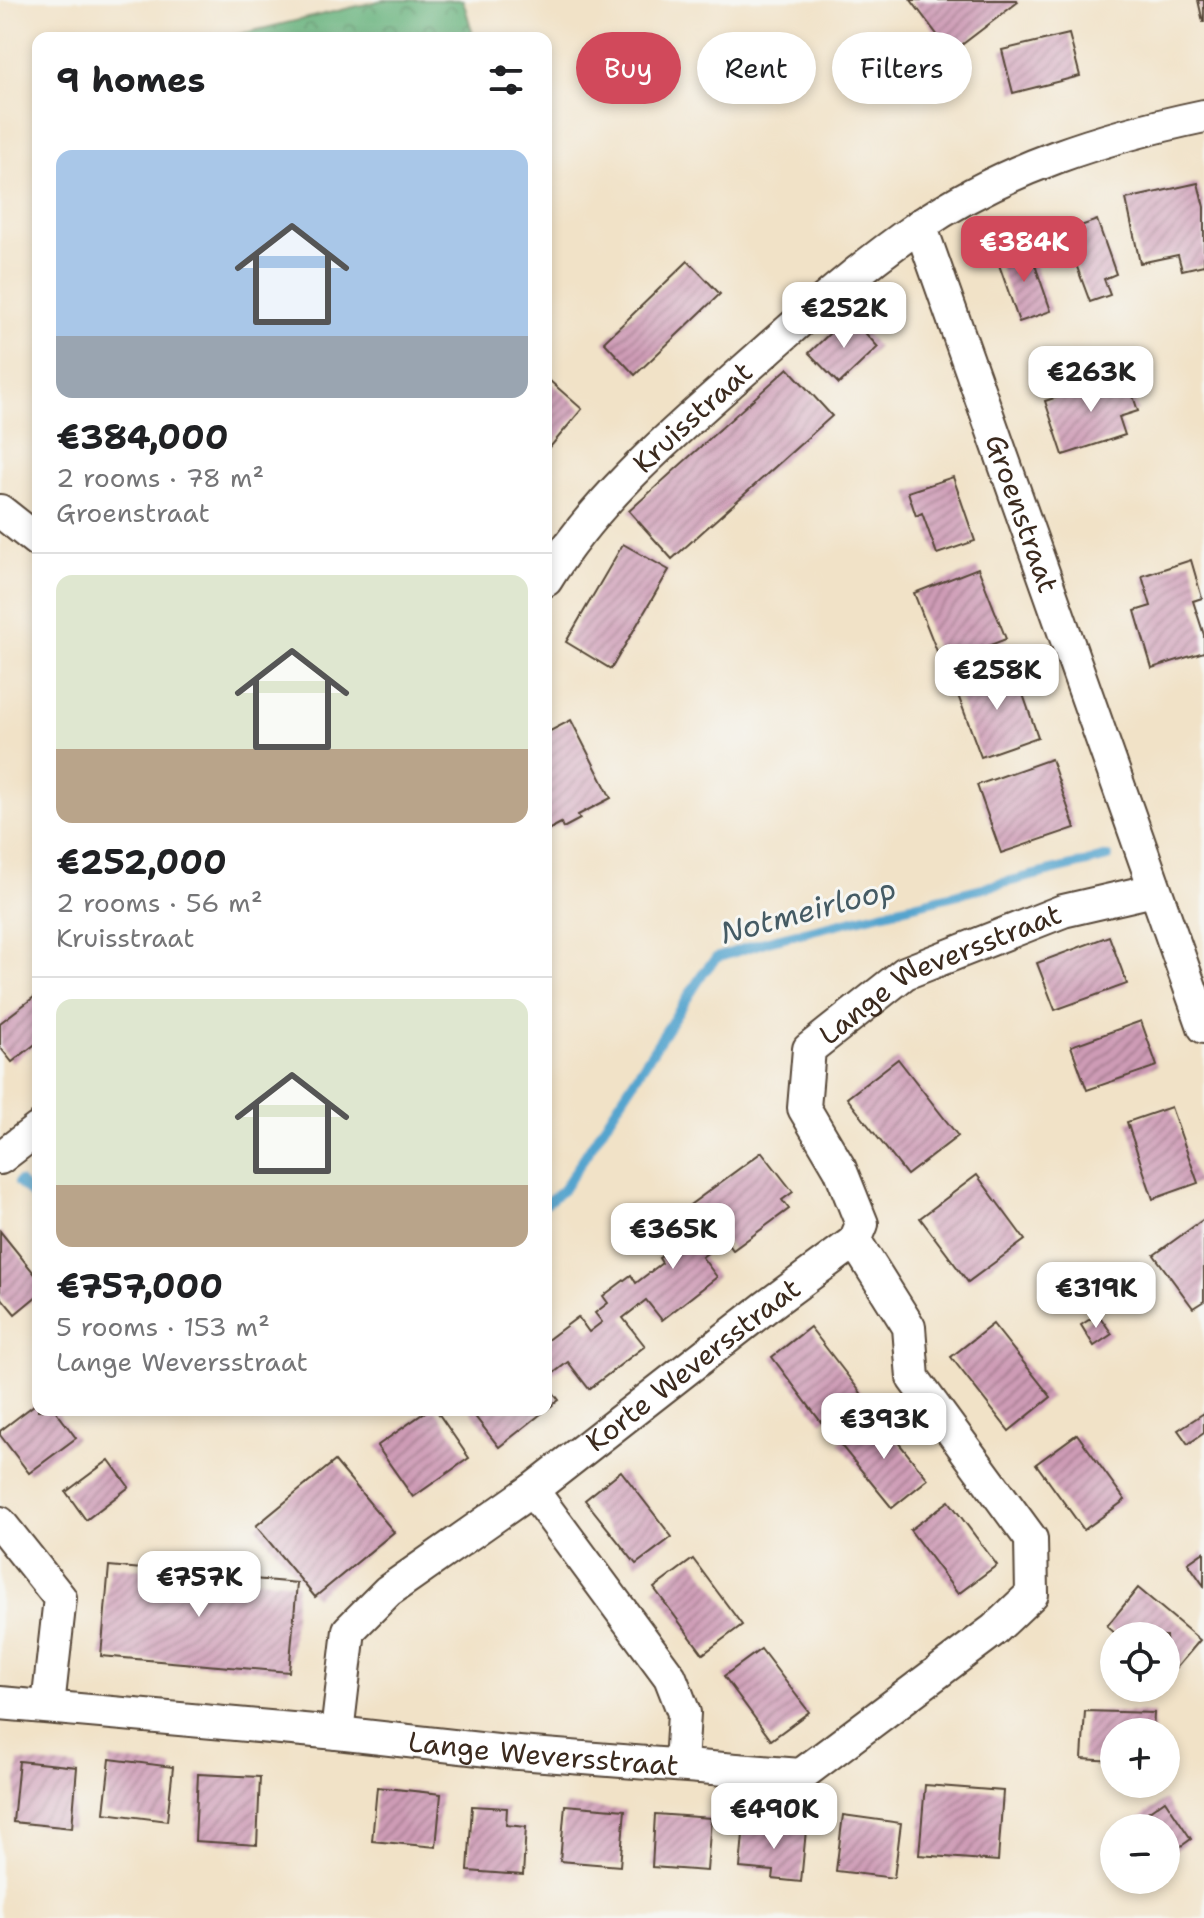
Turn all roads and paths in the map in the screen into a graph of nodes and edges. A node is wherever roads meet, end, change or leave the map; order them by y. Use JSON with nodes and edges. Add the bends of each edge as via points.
{"nodes":[{"id":1,"x":1204,"y":116,"type":"edge"},
{"id":2,"x":920,"y":225,"type":"junction"},
{"id":3,"x":0,"y":511,"type":"edge"},
{"id":4,"x":32,"y":536,"type":"edge"},
{"id":5,"x":552,"y":572,"type":"edge"},
{"id":6,"x":1154,"y":890,"type":"junction"},
{"id":7,"x":1204,"y":1027,"type":"edge"},
{"id":8,"x":32,"y":1134,"type":"edge"},
{"id":9,"x":0,"y":1158,"type":"edge"},
{"id":10,"x":855,"y":1241,"type":"junction"},
{"id":11,"x":532,"y":1490,"type":"junction"},
{"id":12,"x":0,"y":1523,"type":"edge"},
{"id":13,"x":0,"y":1703,"type":"edge"},
{"id":14,"x":48,"y":1706,"type":"junction"},
{"id":15,"x":337,"y":1733,"type":"junction"},
{"id":16,"x":681,"y":1765,"type":"junction"}],
"edges":[{"from":1,"to":2,"type":"street","name":"Kruisstraat","via":[[1069,152]]},
{"from":2,"to":5,"type":"street","name":"Kruisstraat","via":[[856,272],[642,463]]},
{"from":2,"to":6,"type":"street","name":"Groenstraat"},
{"from":3,"to":4,"type":"street"},
{"from":6,"to":7,"type":"street","name":"Groenstraat"},
{"from":6,"to":10,"type":"street","name":"Lange Weversstraat","via":[[1063,911],[905,973],[809,1049],[804,1108],[840,1169],[862,1224]]},
{"from":8,"to":9,"type":"street"},
{"from":10,"to":11,"type":"street","name":"Korte Weversstraat"},
{"from":10,"to":16,"type":"street","name":"Lange Weversstraat","via":[[909,1327],[913,1378],[1031,1539],[1032,1594],[994,1630],[801,1775]]},
{"from":11,"to":15,"type":"street","name":"Korte Weversstraat","via":[[388,1591],[349,1630]]},
{"from":11,"to":16,"type":"street","via":[[670,1677],[684,1713]]},
{"from":12,"to":14,"type":"street","via":[[60,1598]]},
{"from":13,"to":14,"type":"street","name":"Lange Weversstraat"},
{"from":14,"to":15,"type":"street","name":"Lange Weversstraat"},
{"from":15,"to":16,"type":"street","name":"Lange Weversstraat"}]}
